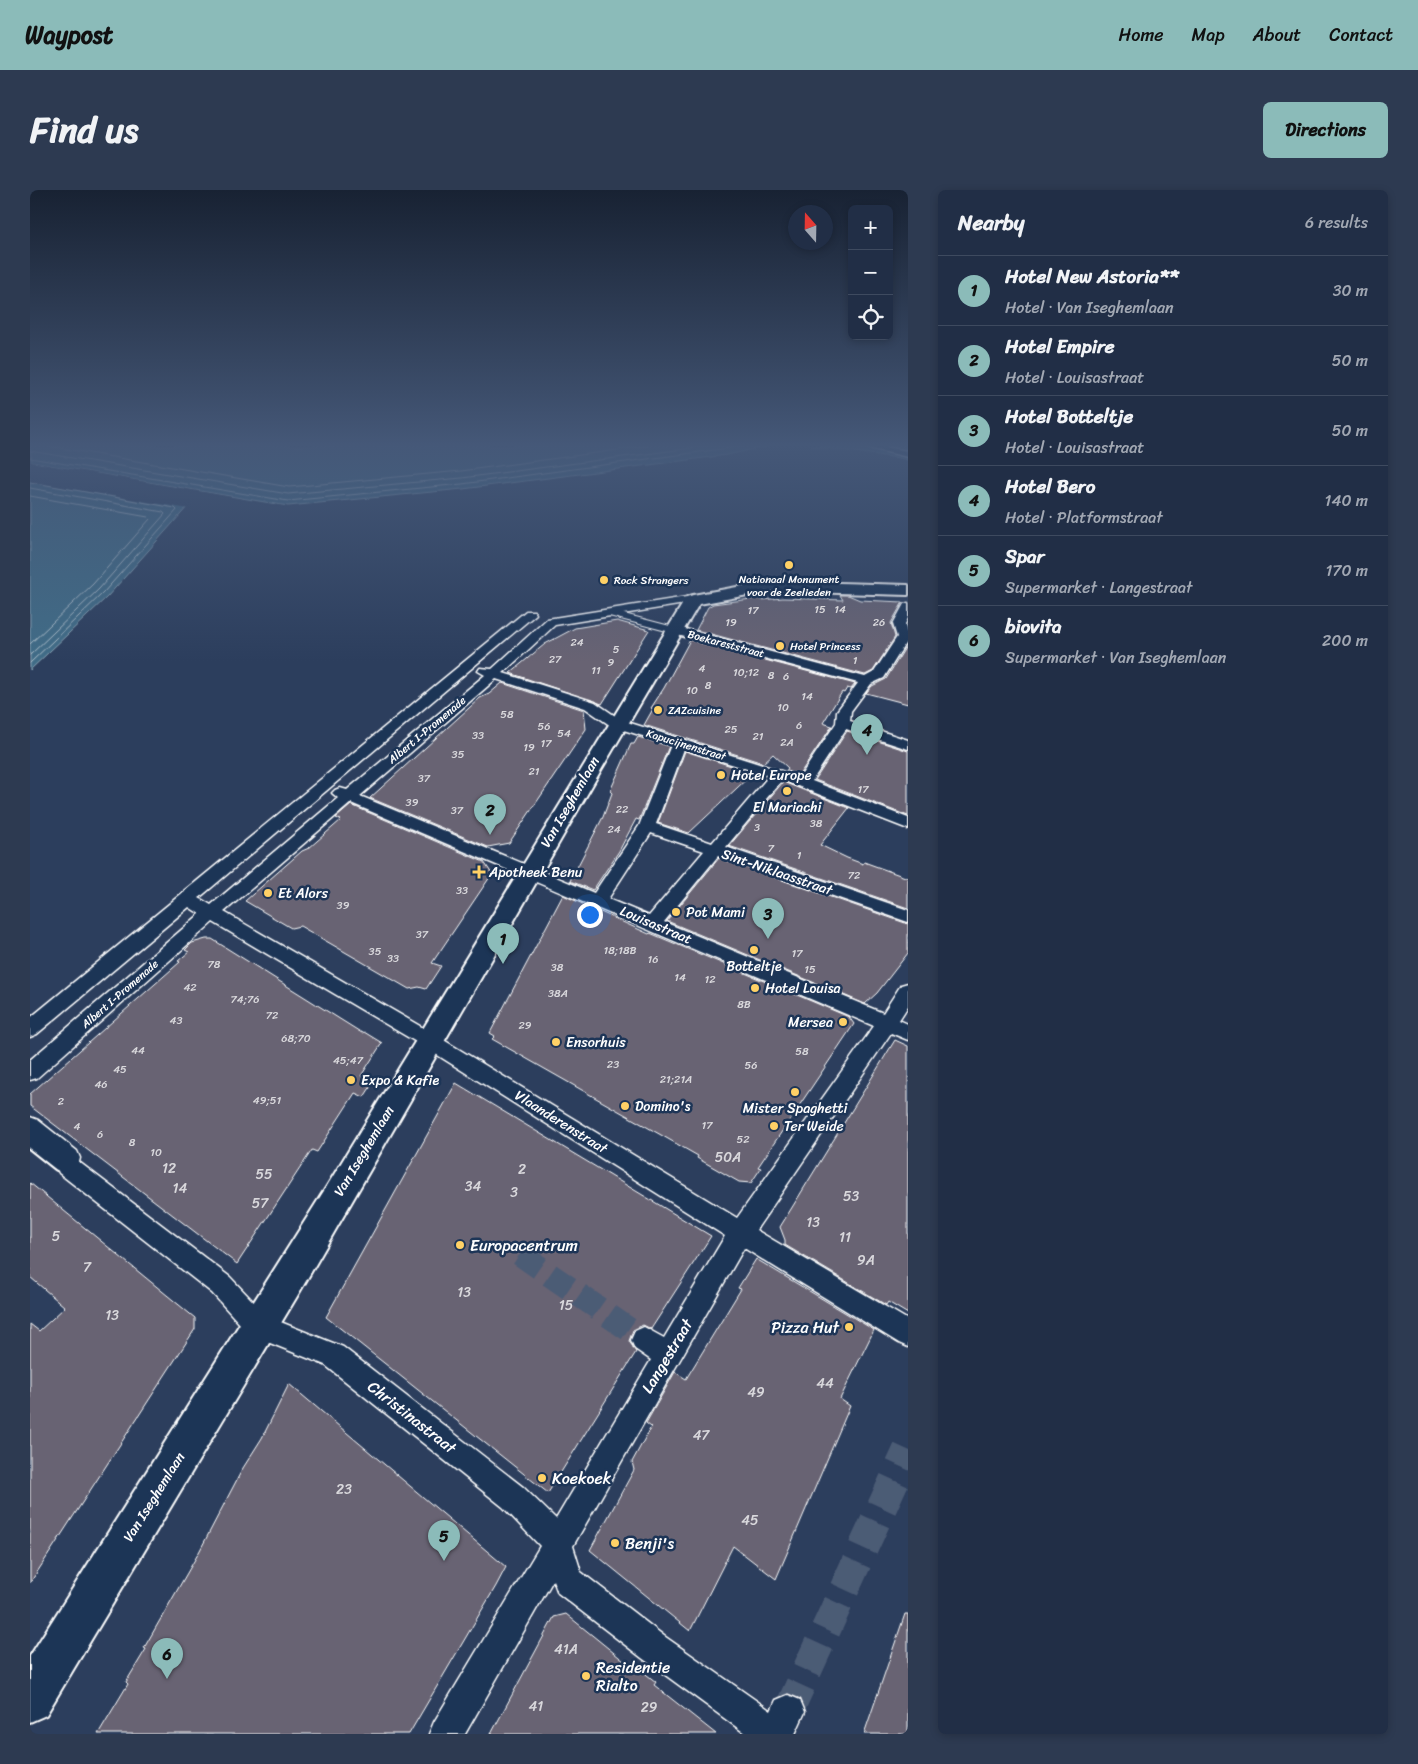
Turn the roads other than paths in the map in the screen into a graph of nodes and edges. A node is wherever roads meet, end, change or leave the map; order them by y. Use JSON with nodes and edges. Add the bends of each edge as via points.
{"nodes":[{"id":1,"x":908,"y":590,"type":"edge"},
{"id":2,"x":692,"y":600,"type":"junction"},
{"id":3,"x":908,"y":607,"type":"edge"},
{"id":4,"x":609,"y":613,"type":"junction"},
{"id":5,"x":530,"y":614,"type":"dead end"},
{"id":6,"x":674,"y":630,"type":"junction"},
{"id":7,"x":906,"y":638,"type":"edge"},
{"id":8,"x":468,"y":666,"type":"junction"},
{"id":9,"x":494,"y":674,"type":"junction"},
{"id":10,"x":866,"y":680,"type":"junction"},
{"id":11,"x":616,"y":723,"type":"junction"},
{"id":12,"x":843,"y":723,"type":"junction"},
{"id":13,"x":678,"y":742,"type":"junction"},
{"id":14,"x":908,"y":745,"type":"edge"},
{"id":15,"x":779,"y":774,"type":"junction"},
{"id":16,"x":804,"y":783,"type":"junction"},
{"id":17,"x":324,"y":786,"type":"junction"},
{"id":18,"x":349,"y":796,"type":"junction"},
{"id":19,"x":908,"y":824,"type":"edge"},
{"id":20,"x":647,"y":826,"type":"junction"},
{"id":21,"x":714,"y":849,"type":"junction"},
{"id":22,"x":529,"y":872,"type":"junction"},
{"id":23,"x":188,"y":899,"type":"junction"},
{"id":24,"x":598,"y":901,"type":"junction"},
{"id":25,"x":212,"y":913,"type":"junction"},
{"id":26,"x":908,"y":916,"type":"edge"},
{"id":27,"x":652,"y":924,"type":"junction"},
{"id":28,"x":908,"y":990,"type":"edge"},
{"id":29,"x":888,"y":1022,"type":"junction"},
{"id":30,"x":30,"y":1029,"type":"edge"},
{"id":31,"x":908,"y":1032,"type":"edge"},
{"id":32,"x":430,"y":1041,"type":"junction"},
{"id":33,"x":30,"y":1072,"type":"edge"},
{"id":34,"x":30,"y":1126,"type":"edge"},
{"id":35,"x":30,"y":1142,"type":"edge"},
{"id":36,"x":67,"y":1166,"type":"junction"},
{"id":37,"x":740,"y":1233,"type":"junction"},
{"id":38,"x":259,"y":1326,"type":"junction"},
{"id":39,"x":908,"y":1334,"type":"edge"},
{"id":40,"x":558,"y":1542,"type":"junction"},
{"id":41,"x":30,"y":1699,"type":"edge"},
{"id":42,"x":780,"y":1727,"type":"edge"},
{"id":43,"x":446,"y":1734,"type":"edge"}],
"edges":[{"from":1,"to":2,"type":"street","name":"Albert I-Promenade","via":[[770,586]]},
{"from":2,"to":4,"type":"street","name":"Albert I-Promenade"},
{"from":2,"to":6,"type":"street","name":"Van Iseghemlaan"},
{"from":3,"to":7,"type":"street","via":[[899,624]]},
{"from":4,"to":6,"type":"lane"},
{"from":4,"to":9,"type":"street","name":"Albert I-Promenade","via":[[551,622]]},
{"from":5,"to":8,"type":"street","name":"Albert I-Promenade"},
{"from":6,"to":10,"type":"street","name":"Boekareststraat"},
{"from":6,"to":11,"type":"street","name":"Van Iseghemlaan"},
{"from":7,"to":10,"type":"street","via":[[880,675]]},
{"from":8,"to":9,"type":"street"},
{"from":8,"to":17,"type":"street","name":"Albert I-Promenade"},
{"from":9,"to":11,"type":"street","name":"Kapucijnenstraat","via":[[590,706]]},
{"from":9,"to":18,"type":"street","name":"Albert I-Promenade"},
{"from":10,"to":12,"type":"street","via":[[844,712]]},
{"from":11,"to":13,"type":"street","name":"Kapucijnenstraat"},
{"from":11,"to":22,"type":"street","name":"Van Iseghemlaan"},
{"from":12,"to":14,"type":"street"},
{"from":12,"to":16,"type":"street"},
{"from":13,"to":15,"type":"street","name":"Kapucijnenstraat"},
{"from":13,"to":20,"type":"street"},
{"from":15,"to":16,"type":"street","name":"Kapucijnenstraat"},
{"from":15,"to":21,"type":"street"},
{"from":16,"to":19,"type":"street","name":"Kapucijnenstraat"},
{"from":17,"to":18,"type":"street","name":"Louisastraat"},
{"from":17,"to":23,"type":"street","name":"Albert I-Promenade"},
{"from":18,"to":22,"type":"street","name":"Louisastraat"},
{"from":18,"to":25,"type":"street","name":"Albert I-Promenade"},
{"from":20,"to":21,"type":"street","name":"Sint-Niklaasstraat"},
{"from":20,"to":24,"type":"street"},
{"from":21,"to":26,"type":"street","name":"Sint-Niklaasstraat"},
{"from":21,"to":27,"type":"street"},
{"from":22,"to":24,"type":"street","name":"Louisastraat"},
{"from":22,"to":32,"type":"street","name":"Van Iseghemlaan"},
{"from":23,"to":25,"type":"street","name":"Vlaanderenstraat"},
{"from":23,"to":30,"type":"street","name":"Albert I-Promenade"},
{"from":24,"to":27,"type":"street","name":"Louisastraat"},
{"from":25,"to":32,"type":"street","name":"Vlaanderenstraat"},
{"from":25,"to":33,"type":"street","name":"Albert I-Promenade"},
{"from":27,"to":29,"type":"street","name":"Louisastraat"},
{"from":28,"to":29,"type":"street","name":"Langestraat"},
{"from":29,"to":31,"type":"street","name":"Louisastraat"},
{"from":29,"to":37,"type":"street","name":"Langestraat"},
{"from":32,"to":37,"type":"street","name":"Vlaanderenstraat"},
{"from":32,"to":38,"type":"street","name":"Van Iseghemlaan"},
{"from":34,"to":36,"type":"street","name":"Christinastraat","via":[[69,1158]]},
{"from":35,"to":36,"type":"lane","via":[[59,1165]]},
{"from":36,"to":38,"type":"street","name":"Christinastraat","via":[[221,1285]]},
{"from":37,"to":39,"type":"street","name":"Vlaanderenstraat"},
{"from":37,"to":40,"type":"street","name":"Langestraat","via":[[655,1348]]},
{"from":38,"to":40,"type":"street","name":"Christinastraat","via":[[334,1356],[513,1497]]},
{"from":38,"to":41,"type":"street","name":"Van Iseghemlaan"},
{"from":40,"to":42,"type":"street","name":"Christinastraat","via":[[569,1582],[653,1647]]},
{"from":40,"to":43,"type":"street","name":"Langestraat"}]}
